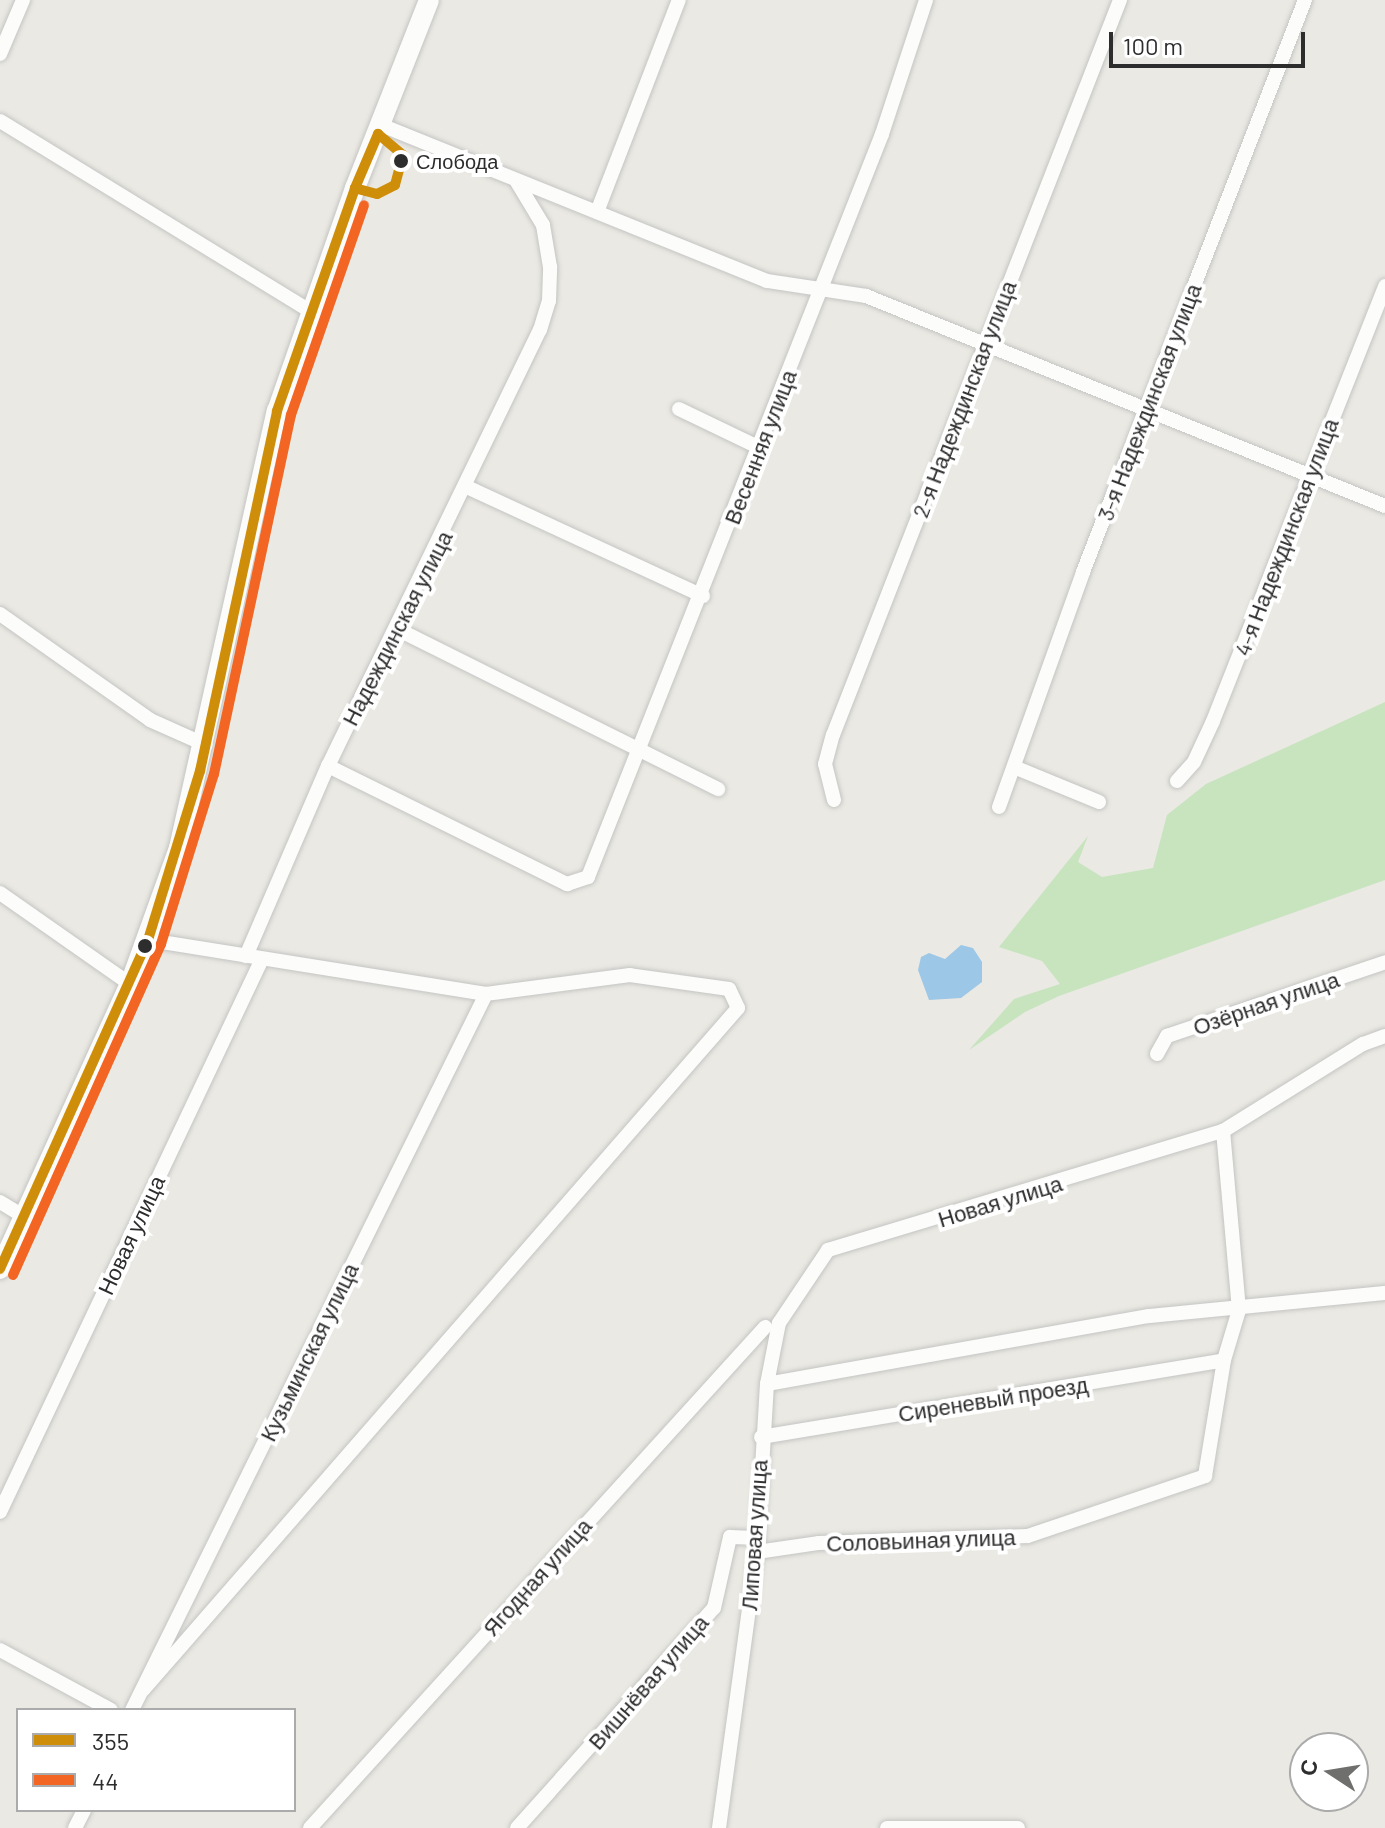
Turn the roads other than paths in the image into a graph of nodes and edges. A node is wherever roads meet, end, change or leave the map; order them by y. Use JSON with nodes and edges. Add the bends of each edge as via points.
{"nodes":[{"id":1,"x":23,"y":0,"type":"edge"},
{"id":2,"x":429,"y":0,"type":"edge"},
{"id":3,"x":679,"y":0,"type":"edge"},
{"id":4,"x":926,"y":0,"type":"edge"},
{"id":5,"x":1120,"y":0,"type":"edge"},
{"id":6,"x":1305,"y":0,"type":"edge"},
{"id":7,"x":0,"y":54,"type":"edge"},
{"id":8,"x":0,"y":121,"type":"edge"},
{"id":9,"x":381,"y":125,"type":"junction"},
{"id":10,"x":517,"y":182,"type":"junction"},
{"id":11,"x":597,"y":212,"type":"junction"},
{"id":12,"x":1385,"y":286,"type":"edge"},
{"id":13,"x":819,"y":289,"type":"junction"},
{"id":14,"x":310,"y":311,"type":"junction"},
{"id":15,"x":985,"y":346,"type":"junction"},
{"id":16,"x":679,"y":409,"type":"dead end"},
{"id":17,"x":1146,"y":409,"type":"junction"},
{"id":18,"x":760,"y":448,"type":"junction"},
{"id":19,"x":1308,"y":476,"type":"junction"},
{"id":20,"x":467,"y":487,"type":"junction"},
{"id":21,"x":1385,"y":506,"type":"edge"},
{"id":22,"x":703,"y":596,"type":"junction"},
{"id":23,"x":0,"y":614,"type":"edge"},
{"id":24,"x":397,"y":629,"type":"junction"},
{"id":25,"x":206,"y":745,"type":"junction"},
{"id":26,"x":639,"y":752,"type":"junction"},
{"id":27,"x":328,"y":766,"type":"junction"},
{"id":28,"x":1014,"y":767,"type":"junction"},
{"id":29,"x":1177,"y":781,"type":"dead end"},
{"id":30,"x":718,"y":789,"type":"dead end"},
{"id":31,"x":834,"y":800,"type":"dead end"},
{"id":32,"x":1099,"y":802,"type":"dead end"},
{"id":33,"x":999,"y":807,"type":"dead end"},
{"id":34,"x":0,"y":893,"type":"edge"},
{"id":35,"x":148,"y":940,"type":"junction"},
{"id":36,"x":246,"y":956,"type":"junction"},
{"id":37,"x":262,"y":959,"type":"junction"},
{"id":38,"x":1385,"y":962,"type":"edge"},
{"id":39,"x":130,"y":984,"type":"junction"},
{"id":40,"x":486,"y":994,"type":"junction"},
{"id":41,"x":1385,"y":1036,"type":"edge"},
{"id":42,"x":1157,"y":1054,"type":"dead end"},
{"id":43,"x":1223,"y":1131,"type":"junction"},
{"id":44,"x":0,"y":1202,"type":"edge"},
{"id":45,"x":22,"y":1215,"type":"junction"},
{"id":46,"x":0,"y":1269,"type":"edge"},
{"id":47,"x":1385,"y":1293,"type":"edge"},
{"id":48,"x":794,"y":1294,"type":"joint"},
{"id":49,"x":1239,"y":1310,"type":"junction"},
{"id":50,"x":765,"y":1327,"type":"dead end"},
{"id":51,"x":1224,"y":1360,"type":"junction"},
{"id":52,"x":767,"y":1384,"type":"junction"},
{"id":53,"x":761,"y":1437,"type":"junction"},
{"id":54,"x":0,"y":1512,"type":"edge"},
{"id":55,"x":756,"y":1545,"type":"junction"},
{"id":56,"x":0,"y":1650,"type":"edge"},
{"id":57,"x":143,"y":1690,"type":"junction"},
{"id":58,"x":107,"y":1708,"type":"edge"},
{"id":59,"x":133,"y":1708,"type":"edge"},
{"id":60,"x":310,"y":1828,"type":"edge"},
{"id":61,"x":517,"y":1828,"type":"edge"},
{"id":62,"x":719,"y":1828,"type":"edge"},
{"id":63,"x":887,"y":1828,"type":"edge"},
{"id":64,"x":1018,"y":1828,"type":"edge"}],
"edges":[{"from":1,"to":7,"type":"street"},
{"from":2,"to":9,"type":"street"},
{"from":3,"to":11,"type":"street"},
{"from":4,"to":13,"type":"street","name":"Весенняя улица","via":[[882,134]]},
{"from":5,"to":15,"type":"street","name":"2-я Надеждинская улица"},
{"from":6,"to":17,"type":"street","name":"3-я Надеждинская улица"},
{"from":8,"to":14,"type":"street"},
{"from":9,"to":10,"type":"street"},
{"from":9,"to":14,"type":"street"},
{"from":10,"to":11,"type":"street"},
{"from":10,"to":20,"type":"street","name":"Надеждинская улица","via":[[543,225],[549,301]]},
{"from":11,"to":13,"type":"street","via":[[767,281]]},
{"from":12,"to":19,"type":"street","name":"4-я Надеждинская улица"},
{"from":13,"to":15,"type":"street","via":[[866,296]]},
{"from":13,"to":18,"type":"street","name":"Весенняя улица"},
{"from":14,"to":25,"type":"street","via":[[277,411]]},
{"from":15,"to":17,"type":"street"},
{"from":15,"to":31,"type":"street","name":"2-я Надеждинская улица","via":[[833,735],[825,764]]},
{"from":16,"to":18,"type":"street"},
{"from":17,"to":19,"type":"street"},
{"from":17,"to":28,"type":"street","name":"3-я Надеждинская улица"},
{"from":18,"to":22,"type":"street","name":"Весенняя улица"},
{"from":19,"to":21,"type":"street"},
{"from":19,"to":29,"type":"street","name":"4-я Надеждинская улица","via":[[1213,721],[1194,762]]},
{"from":20,"to":22,"type":"street"},
{"from":20,"to":24,"type":"street","name":"Надеждинская улица"},
{"from":22,"to":26,"type":"street","name":"Весенняя улица"},
{"from":23,"to":25,"type":"street","via":[[150,720]]},
{"from":24,"to":26,"type":"street"},
{"from":24,"to":27,"type":"street","name":"Надеждинская улица"},
{"from":25,"to":35,"type":"street"},
{"from":26,"to":27,"type":"street","name":"Весенняя улица","via":[[588,877],[577,885]]},
{"from":26,"to":30,"type":"street"},
{"from":27,"to":36,"type":"street","name":"Надеждинская улица"},
{"from":28,"to":32,"type":"street"},
{"from":28,"to":33,"type":"street","name":"3-я Надеждинская улица"},
{"from":34,"to":39,"type":"street"},
{"from":35,"to":36,"type":"street"},
{"from":35,"to":39,"type":"street"},
{"from":36,"to":37,"type":"street"},
{"from":37,"to":40,"type":"street"},
{"from":37,"to":54,"type":"street","name":"Новая улица"},
{"from":38,"to":42,"type":"street","name":"Озёрная улица","via":[[1167,1036]]},
{"from":39,"to":45,"type":"street"},
{"from":40,"to":57,"type":"street","name":"Кузьминская улица"},
{"from":40,"to":57,"type":"street","via":[[630,975],[729,989],[738,1008]]},
{"from":41,"to":43,"type":"street","name":"Новая улица","via":[[1363,1044]]},
{"from":43,"to":48,"type":"street","name":"Новая улица","via":[[828,1250]]},
{"from":43,"to":49,"type":"street","name":"Соловьиная улица"},
{"from":44,"to":45,"type":"street"},
{"from":45,"to":46,"type":"street"},
{"from":47,"to":49,"type":"street"},
{"from":48,"to":52,"type":"street","name":"Липовая улица","via":[[779,1323]]},
{"from":49,"to":51,"type":"street","name":"Соловьиная улица"},
{"from":49,"to":52,"type":"street","via":[[1149,1316]]},
{"from":50,"to":60,"type":"street","name":"Ягодная улица"},
{"from":51,"to":53,"type":"street","name":"Сиреневый проезд"},
{"from":51,"to":55,"type":"street","name":"Соловьиная улица","via":[[1205,1476],[1028,1536]]},
{"from":52,"to":53,"type":"street","name":"Липовая улица"},
{"from":53,"to":55,"type":"street","name":"Липовая улица"},
{"from":55,"to":61,"type":"street","name":"Вишнёвая улица","via":[[730,1537],[714,1608]]},
{"from":55,"to":62,"type":"street","name":"Липовая улица"},
{"from":56,"to":58,"type":"street"},
{"from":57,"to":59,"type":"street","name":"Кузьминская улица"},
{"from":63,"to":64,"type":"street"}]}
